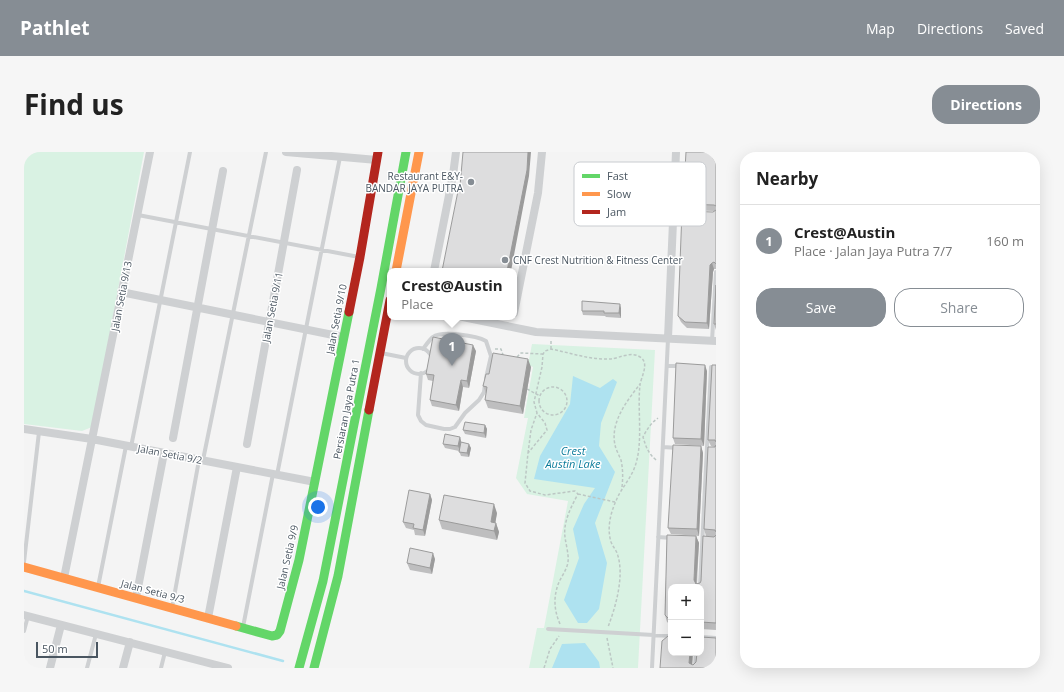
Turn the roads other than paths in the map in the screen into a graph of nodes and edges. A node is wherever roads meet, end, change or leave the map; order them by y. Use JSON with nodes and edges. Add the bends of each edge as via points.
{"nodes":[{"id":1,"x":150,"y":152,"type":"edge"},
{"id":2,"x":190,"y":152,"type":"edge"},
{"id":3,"x":266,"y":152,"type":"edge"},
{"id":4,"x":286,"y":152,"type":"edge"},
{"id":5,"x":406,"y":152,"type":"edge"},
{"id":6,"x":419,"y":152,"type":"edge"},
{"id":7,"x":456,"y":152,"type":"edge"},
{"id":8,"x":542,"y":152,"type":"edge"},
{"id":9,"x":304,"y":153,"type":"edge"},
{"id":10,"x":342,"y":155,"type":"edge"},
{"id":11,"x":377,"y":156,"type":"edge"},
{"id":12,"x":297,"y":170,"type":"dead end"},
{"id":13,"x":223,"y":171,"type":"dead end"},
{"id":14,"x":137,"y":214,"type":"junction"},
{"id":15,"x":176,"y":222,"type":"junction"},
{"id":16,"x":675,"y":226,"type":"edge"},
{"id":17,"x":212,"y":229,"type":"junction"},
{"id":18,"x":249,"y":236,"type":"junction"},
{"id":19,"x":284,"y":243,"type":"junction"},
{"id":20,"x":322,"y":250,"type":"junction"},
{"id":21,"x":360,"y":257,"type":"junction"},
{"id":22,"x":397,"y":268,"type":"edge"},
{"id":23,"x":435,"y":268,"type":"edge"},
{"id":24,"x":716,"y":272,"type":"edge"},
{"id":25,"x":122,"y":292,"type":"junction"},
{"id":26,"x":517,"y":298,"type":"edge"},
{"id":27,"x":160,"y":300,"type":"junction"},
{"id":28,"x":197,"y":308,"type":"junction"},
{"id":29,"x":233,"y":315,"type":"junction"},
{"id":30,"x":387,"y":319,"type":"edge"},
{"id":31,"x":477,"y":320,"type":"edge"},
{"id":32,"x":512,"y":320,"type":"edge"},
{"id":33,"x":269,"y":322,"type":"junction"},
{"id":34,"x":511,"y":327,"type":"junction"},
{"id":35,"x":306,"y":329,"type":"junction"},
{"id":36,"x":344,"y":336,"type":"junction"},
{"id":37,"x":668,"y":338,"type":"junction"},
{"id":38,"x":714,"y":341,"type":"edge"},
{"id":39,"x":423,"y":349,"type":"junction"},
{"id":40,"x":381,"y":352,"type":"junction"},
{"id":41,"x":406,"y":358,"type":"junction"},
{"id":42,"x":667,"y":366,"type":"junction"},
{"id":43,"x":689,"y":366,"type":"edge"},
{"id":44,"x":704,"y":367,"type":"edge"},
{"id":45,"x":711,"y":367,"type":"junction"},
{"id":46,"x":716,"y":367,"type":"edge"},
{"id":47,"x":421,"y":373,"type":"junction"},
{"id":48,"x":24,"y":429,"type":"edge"},
{"id":49,"x":39,"y":432,"type":"junction"},
{"id":50,"x":173,"y":438,"type":"dead end"},
{"id":51,"x":92,"y":439,"type":"junction"},
{"id":52,"x":247,"y":444,"type":"dead end"},
{"id":53,"x":128,"y":446,"type":"junction"},
{"id":54,"x":663,"y":447,"type":"junction"},
{"id":55,"x":685,"y":448,"type":"edge"},
{"id":56,"x":699,"y":449,"type":"edge"},
{"id":57,"x":709,"y":450,"type":"junction"},
{"id":58,"x":164,"y":453,"type":"junction"},
{"id":59,"x":201,"y":460,"type":"junction"},
{"id":60,"x":237,"y":467,"type":"junction"},
{"id":61,"x":275,"y":474,"type":"junction"},
{"id":62,"x":315,"y":482,"type":"junction"},
{"id":63,"x":658,"y":537,"type":"junction"},
{"id":64,"x":680,"y":538,"type":"edge"},
{"id":65,"x":695,"y":539,"type":"edge"},
{"id":66,"x":702,"y":539,"type":"junction"},
{"id":67,"x":709,"y":540,"type":"edge"},
{"id":68,"x":24,"y":562,"type":"edge"},
{"id":69,"x":24,"y":567,"type":"edge"},
{"id":70,"x":64,"y":578,"type":"junction"},
{"id":71,"x":700,"y":584,"type":"edge"},
{"id":72,"x":98,"y":587,"type":"junction"},
{"id":73,"x":136,"y":598,"type":"junction"},
{"id":74,"x":172,"y":608,"type":"junction"},
{"id":75,"x":26,"y":615,"type":"edge"},
{"id":76,"x":208,"y":618,"type":"junction"},
{"id":77,"x":61,"y":624,"type":"junction"},
{"id":78,"x":243,"y":628,"type":"junction"},
{"id":79,"x":548,"y":628,"type":"dead end"},
{"id":80,"x":24,"y":631,"type":"edge"},
{"id":81,"x":96,"y":633,"type":"junction"},
{"id":82,"x":277,"y":635,"type":"joint"},
{"id":83,"x":653,"y":635,"type":"junction"},
{"id":84,"x":668,"y":636,"type":"edge"},
{"id":85,"x":704,"y":637,"type":"edge"},
{"id":86,"x":716,"y":638,"type":"edge"},
{"id":87,"x":130,"y":642,"type":"junction"},
{"id":88,"x":166,"y":652,"type":"junction"},
{"id":89,"x":696,"y":656,"type":"edge"},
{"id":90,"x":199,"y":664,"type":"edge"},
{"id":91,"x":50,"y":668,"type":"edge"},
{"id":92,"x":87,"y":668,"type":"edge"},
{"id":93,"x":123,"y":668,"type":"edge"},
{"id":94,"x":161,"y":668,"type":"edge"},
{"id":95,"x":228,"y":668,"type":"edge"},
{"id":96,"x":299,"y":668,"type":"edge"},
{"id":97,"x":314,"y":668,"type":"edge"},
{"id":98,"x":652,"y":668,"type":"edge"},
{"id":99,"x":696,"y":668,"type":"edge"}],
"edges":[{"from":1,"to":14,"type":"street","name":"Jalan Setia 9/13"},
{"from":2,"to":15,"type":"lane"},
{"from":3,"to":18,"type":"lane"},
{"from":4,"to":9,"type":"street"},
{"from":5,"to":96,"type":"main road","name":"Persiaran Jaya Putra 1","via":[[323,581]]},
{"from":6,"to":22,"type":"main road"},
{"from":7,"to":23,"type":"street","via":[[454,175]]},
{"from":8,"to":26,"type":"street","via":[[538,193]]},
{"from":9,"to":10,"type":"street"},
{"from":10,"to":11,"type":"street"},
{"from":10,"to":20,"type":"lane"},
{"from":11,"to":21,"type":"main road","name":"Jalan Setia 9/10"},
{"from":12,"to":19,"type":"street","name":"Jalan Setia 9/11"},
{"from":13,"to":17,"type":"street"},
{"from":14,"to":15,"type":"lane"},
{"from":14,"to":25,"type":"street","name":"Jalan Setia 9/13"},
{"from":15,"to":17,"type":"lane"},
{"from":15,"to":27,"type":"lane"},
{"from":16,"to":37,"type":"street"},
{"from":17,"to":18,"type":"lane"},
{"from":17,"to":28,"type":"street"},
{"from":18,"to":19,"type":"lane"},
{"from":18,"to":29,"type":"lane"},
{"from":19,"to":20,"type":"lane"},
{"from":19,"to":33,"type":"street","name":"Jalan Setia 9/11"},
{"from":20,"to":21,"type":"lane"},
{"from":20,"to":35,"type":"lane"},
{"from":21,"to":36,"type":"main road","name":"Jalan Setia 9/10"},
{"from":24,"to":38,"type":"lane"},
{"from":25,"to":27,"type":"street"},
{"from":25,"to":51,"type":"street","name":"Jalan Setia 9/13"},
{"from":27,"to":28,"type":"street"},
{"from":27,"to":53,"type":"lane"},
{"from":28,"to":29,"type":"street"},
{"from":28,"to":50,"type":"street"},
{"from":29,"to":33,"type":"street"},
{"from":29,"to":59,"type":"lane"},
{"from":30,"to":40,"type":"main road"},
{"from":31,"to":34,"type":"street"},
{"from":32,"to":34,"type":"street"},
{"from":33,"to":35,"type":"street"},
{"from":33,"to":52,"type":"street","name":"Jalan Setia 9/11"},
{"from":34,"to":37,"type":"street","via":[[536,332]]},
{"from":35,"to":36,"type":"street"},
{"from":35,"to":61,"type":"lane"},
{"from":36,"to":62,"type":"main road","name":"Jalan Setia 9/10"},
{"from":37,"to":38,"type":"street"},
{"from":37,"to":42,"type":"lane"},
{"from":39,"to":41,"type":"lane","via":[[415,349]]},
{"from":39,"to":47,"type":"lane","via":[[429,354],[431,362],[428,369]]},
{"from":39,"to":47,"type":"lane","via":[[434,336],[447,334],[481,338],[486,341],[490,356],[484,392],[455,427],[450,429],[426,425],[421,421],[418,415]]},
{"from":40,"to":41,"type":"lane"},
{"from":40,"to":97,"type":"main road","via":[[338,576]]},
{"from":41,"to":47,"type":"lane","via":[[410,370]]},
{"from":42,"to":43,"type":"lane"},
{"from":42,"to":54,"type":"lane"},
{"from":44,"to":45,"type":"lane"},
{"from":45,"to":46,"type":"lane"},
{"from":45,"to":57,"type":"lane"},
{"from":48,"to":49,"type":"street","name":"Jalan Setia 9/2"},
{"from":49,"to":51,"type":"street","name":"Jalan Setia 9/2"},
{"from":49,"to":68,"type":"lane"},
{"from":51,"to":53,"type":"street","name":"Jalan Setia 9/2"},
{"from":51,"to":70,"type":"street","name":"Jalan Setia 9/13"},
{"from":53,"to":58,"type":"street","name":"Jalan Setia 9/2"},
{"from":53,"to":72,"type":"lane"},
{"from":54,"to":55,"type":"lane"},
{"from":54,"to":63,"type":"lane"},
{"from":56,"to":57,"type":"lane"},
{"from":57,"to":66,"type":"lane"},
{"from":58,"to":59,"type":"street","name":"Jalan Setia 9/2"},
{"from":58,"to":73,"type":"street"},
{"from":59,"to":60,"type":"street","name":"Jalan Setia 9/2"},
{"from":59,"to":74,"type":"lane"},
{"from":60,"to":61,"type":"street","name":"Jalan Setia 9/2"},
{"from":60,"to":76,"type":"street"},
{"from":61,"to":62,"type":"street","name":"Jalan Setia 9/2"},
{"from":61,"to":78,"type":"lane"},
{"from":62,"to":82,"type":"main road","name":"Jalan Setia 9/9","via":[[299,560]]},
{"from":63,"to":64,"type":"lane"},
{"from":63,"to":83,"type":"lane"},
{"from":65,"to":66,"type":"lane"},
{"from":66,"to":67,"type":"lane"},
{"from":66,"to":71,"type":"lane"},
{"from":69,"to":70,"type":"main road","name":"Jalan Setia 9/3"},
{"from":70,"to":72,"type":"main road","name":"Jalan Setia 9/3"},
{"from":72,"to":73,"type":"main road","name":"Jalan Setia 9/3"},
{"from":73,"to":74,"type":"main road","name":"Jalan Setia 9/3"},
{"from":74,"to":76,"type":"main road","name":"Jalan Setia 9/3"},
{"from":75,"to":77,"type":"street"},
{"from":75,"to":80,"type":"lane"},
{"from":76,"to":78,"type":"main road","name":"Jalan Setia 9/3"},
{"from":77,"to":81,"type":"street"},
{"from":77,"to":91,"type":"street"},
{"from":78,"to":82,"type":"main road","name":"Jalan Setia 9/3"},
{"from":79,"to":83,"type":"lane"},
{"from":81,"to":87,"type":"street"},
{"from":81,"to":92,"type":"lane"},
{"from":83,"to":84,"type":"lane"},
{"from":83,"to":98,"type":"lane"},
{"from":85,"to":86,"type":"lane"},
{"from":87,"to":88,"type":"street"},
{"from":87,"to":93,"type":"street"},
{"from":88,"to":90,"type":"street"},
{"from":88,"to":94,"type":"lane"},
{"from":89,"to":99,"type":"lane"},
{"from":90,"to":95,"type":"street"}]}
